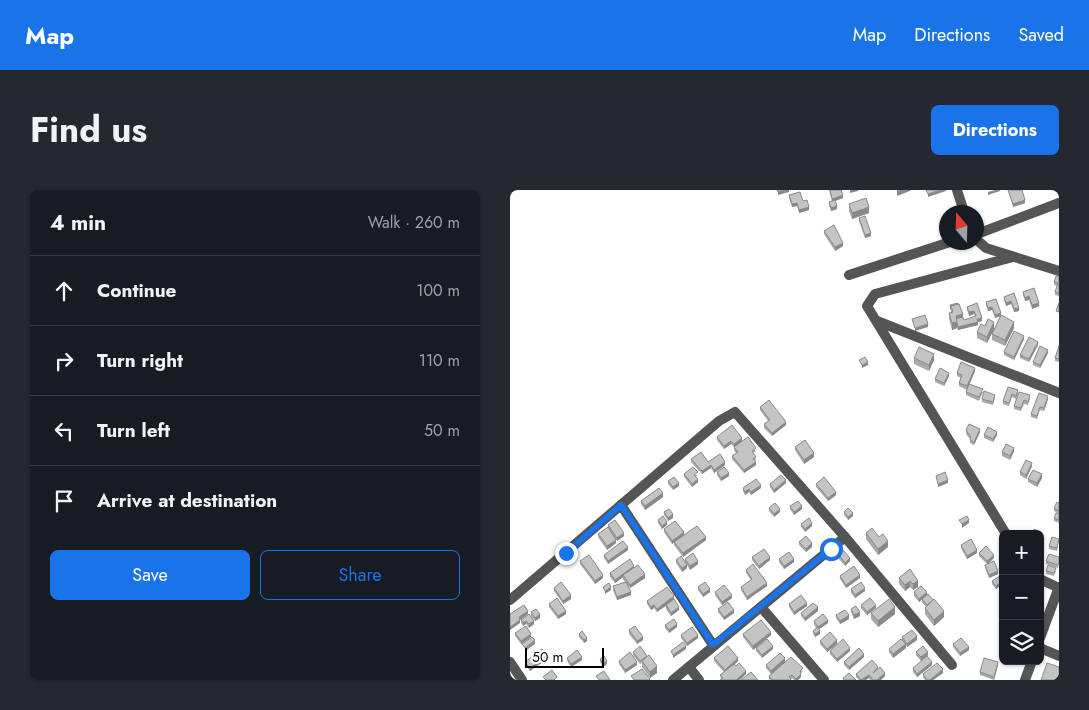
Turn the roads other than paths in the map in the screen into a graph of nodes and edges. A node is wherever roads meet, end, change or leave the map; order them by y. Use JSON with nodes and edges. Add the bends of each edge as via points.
{"nodes":[{"id":1,"x":957,"y":190,"type":"edge"},
{"id":2,"x":1059,"y":203,"type":"edge"},
{"id":3,"x":962,"y":205,"type":"edge"},
{"id":4,"x":984,"y":231,"type":"edge"},
{"id":5,"x":939,"y":245,"type":"edge"},
{"id":6,"x":984,"y":246,"type":"edge"},
{"id":7,"x":1013,"y":257,"type":"junction"},
{"id":8,"x":1059,"y":271,"type":"edge"},
{"id":9,"x":849,"y":274,"type":"dead end"},
{"id":10,"x":877,"y":321,"type":"junction"},
{"id":11,"x":1059,"y":393,"type":"edge"},
{"id":12,"x":621,"y":505,"type":"junction"},
{"id":13,"x":1003,"y":530,"type":"edge"},
{"id":14,"x":845,"y":537,"type":"junction"},
{"id":15,"x":1044,"y":581,"type":"edge"},
{"id":16,"x":1059,"y":588,"type":"edge"},
{"id":17,"x":510,"y":600,"type":"edge"},
{"id":18,"x":761,"y":607,"type":"junction"},
{"id":19,"x":1044,"y":627,"type":"edge"},
{"id":20,"x":713,"y":645,"type":"junction"},
{"id":21,"x":1044,"y":650,"type":"edge"},
{"id":22,"x":1059,"y":656,"type":"edge"},
{"id":23,"x":510,"y":662,"type":"edge"},
{"id":24,"x":952,"y":665,"type":"dead end"},
{"id":25,"x":1031,"y":665,"type":"edge"},
{"id":26,"x":689,"y":667,"type":"junction"},
{"id":27,"x":522,"y":680,"type":"edge"},
{"id":28,"x":673,"y":680,"type":"edge"},
{"id":29,"x":699,"y":680,"type":"edge"},
{"id":30,"x":824,"y":680,"type":"edge"},
{"id":31,"x":1025,"y":680,"type":"edge"}],
"edges":[{"from":1,"to":3,"type":"street"},
{"from":2,"to":4,"type":"street"},
{"from":5,"to":9,"type":"street"},
{"from":6,"to":7,"type":"street"},
{"from":7,"to":8,"type":"street"},
{"from":7,"to":10,"type":"street","via":[[875,294],[867,306]]},
{"from":10,"to":11,"type":"street"},
{"from":10,"to":13,"type":"street"},
{"from":12,"to":14,"type":"street","via":[[719,421],[735,412]]},
{"from":12,"to":17,"type":"street"},
{"from":12,"to":20,"type":"street"},
{"from":14,"to":18,"type":"street"},
{"from":14,"to":24,"type":"street"},
{"from":15,"to":16,"type":"street"},
{"from":16,"to":19,"type":"street"},
{"from":18,"to":20,"type":"street"},
{"from":18,"to":30,"type":"street"},
{"from":20,"to":26,"type":"street"},
{"from":21,"to":22,"type":"street"},
{"from":23,"to":27,"type":"street"},
{"from":25,"to":31,"type":"street"},
{"from":26,"to":28,"type":"street"},
{"from":26,"to":29,"type":"street"}]}
